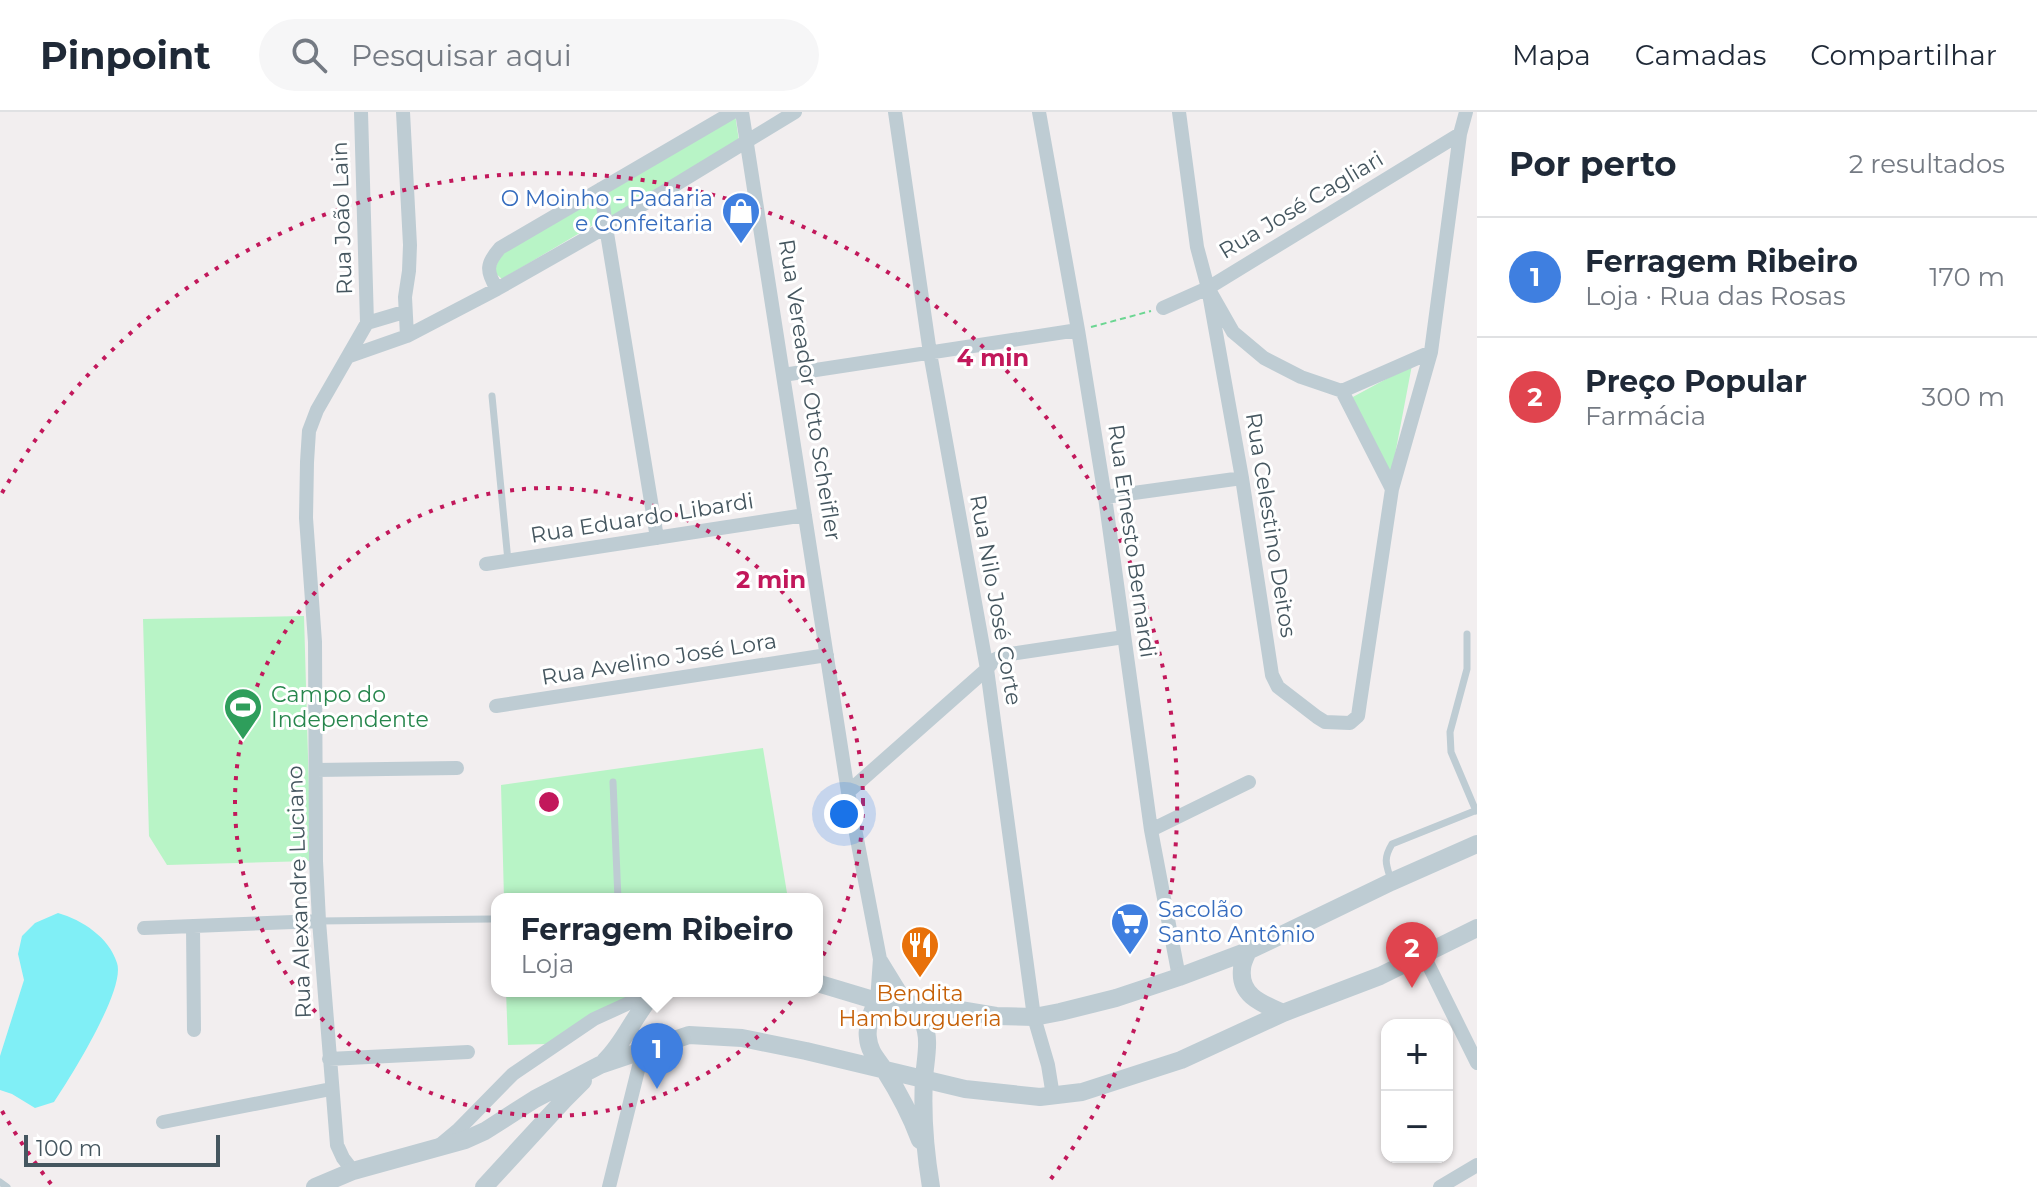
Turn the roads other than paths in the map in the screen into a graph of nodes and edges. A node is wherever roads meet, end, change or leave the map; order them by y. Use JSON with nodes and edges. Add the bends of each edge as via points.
{"nodes":[{"id":1,"x":361,"y":112,"type":"edge"},
{"id":2,"x":403,"y":112,"type":"edge"},
{"id":3,"x":733,"y":112,"type":"edge"},
{"id":4,"x":742,"y":112,"type":"edge"},
{"id":5,"x":795,"y":112,"type":"edge"},
{"id":6,"x":895,"y":112,"type":"edge"},
{"id":7,"x":1039,"y":112,"type":"edge"},
{"id":8,"x":1179,"y":112,"type":"edge"},
{"id":9,"x":1466,"y":112,"type":"edge"},
{"id":10,"x":1460,"y":134,"type":"junction"},
{"id":11,"x":747,"y":141,"type":"junction"},
{"id":12,"x":601,"y":189,"type":"junction"},
{"id":13,"x":606,"y":227,"type":"junction"},
{"id":14,"x":1208,"y":288,"type":"junction"},
{"id":15,"x":497,"y":289,"type":"junction"},
{"id":16,"x":1163,"y":308,"type":"road end"},
{"id":17,"x":404,"y":312,"type":"junction"},
{"id":18,"x":367,"y":323,"type":"junction"},
{"id":19,"x":1078,"y":330,"type":"junction"},
{"id":20,"x":407,"y":336,"type":"junction"},
{"id":21,"x":1431,"y":352,"type":"junction"},
{"id":22,"x":930,"y":353,"type":"junction"},
{"id":23,"x":350,"y":356,"type":"junction"},
{"id":24,"x":783,"y":375,"type":"junction"},
{"id":25,"x":1342,"y":391,"type":"junction"},
{"id":26,"x":492,"y":396,"type":"dead end"},
{"id":27,"x":1242,"y":478,"type":"junction"},
{"id":28,"x":1392,"y":489,"type":"junction"},
{"id":29,"x":1105,"y":497,"type":"junction"},
{"id":30,"x":805,"y":515,"type":"junction"},
{"id":31,"x":657,"y":538,"type":"junction"},
{"id":32,"x":508,"y":561,"type":"junction"},
{"id":33,"x":486,"y":564,"type":"dead end"},
{"id":34,"x":1467,"y":634,"type":"dead end"},
{"id":35,"x":1124,"y":637,"type":"junction"},
{"id":36,"x":827,"y":655,"type":"junction"},
{"id":37,"x":987,"y":669,"type":"junction"},
{"id":38,"x":496,"y":706,"type":"dead end"},
{"id":39,"x":457,"y":768,"type":"dead end"},
{"id":40,"x":316,"y":770,"type":"junction"},
{"id":41,"x":613,"y":782,"type":"dead end"},
{"id":42,"x":1249,"y":782,"type":"dead end"},
{"id":43,"x":848,"y":792,"type":"junction"},
{"id":44,"x":1476,"y":810,"type":"edge"},
{"id":45,"x":1151,"y":830,"type":"junction"},
{"id":46,"x":1477,"y":844,"type":"edge"},
{"id":47,"x":1391,"y":882,"type":"junction"},
{"id":48,"x":618,"y":893,"type":"edge"},
{"id":49,"x":491,"y":919,"type":"dead end"},
{"id":50,"x":319,"y":921,"type":"junction"},
{"id":51,"x":193,"y":926,"type":"junction"},
{"id":52,"x":144,"y":928,"type":"dead end"},
{"id":53,"x":1477,"y":928,"type":"edge"},
{"id":54,"x":1248,"y":951,"type":"junction"},
{"id":55,"x":1424,"y":956,"type":"junction"},
{"id":56,"x":880,"y":959,"type":"junction"},
{"id":57,"x":1179,"y":977,"type":"junction"},
{"id":58,"x":823,"y":985,"type":"edge"},
{"id":59,"x":645,"y":997,"type":"edge"},
{"id":60,"x":650,"y":997,"type":"edge"},
{"id":61,"x":651,"y":997,"type":"edge"},
{"id":62,"x":877,"y":1001,"type":"junction"},
{"id":63,"x":907,"y":1003,"type":"junction"},
{"id":64,"x":1283,"y":1013,"type":"junction"},
{"id":65,"x":1034,"y":1017,"type":"junction"},
{"id":66,"x":194,"y":1030,"type":"dead end"},
{"id":67,"x":639,"y":1051,"type":"junction"},
{"id":68,"x":468,"y":1052,"type":"dead end"},
{"id":69,"x":329,"y":1059,"type":"junction"},
{"id":70,"x":1477,"y":1063,"type":"edge"},
{"id":71,"x":600,"y":1065,"type":"junction"},
{"id":72,"x":885,"y":1071,"type":"junction"},
{"id":73,"x":924,"y":1079,"type":"junction"},
{"id":74,"x":635,"y":1088,"type":"junction"},
{"id":75,"x":331,"y":1089,"type":"junction"},
{"id":76,"x":1053,"y":1096,"type":"junction"},
{"id":77,"x":163,"y":1122,"type":"dead end"},
{"id":78,"x":438,"y":1147,"type":"junction"},
{"id":79,"x":924,"y":1150,"type":"junction"},
{"id":80,"x":1477,"y":1165,"type":"edge"},
{"id":81,"x":353,"y":1171,"type":"junction"},
{"id":82,"x":0,"y":1182,"type":"edge"},
{"id":83,"x":7,"y":1187,"type":"edge"},
{"id":84,"x":315,"y":1187,"type":"edge"},
{"id":85,"x":484,"y":1187,"type":"edge"},
{"id":86,"x":609,"y":1187,"type":"edge"},
{"id":87,"x":931,"y":1187,"type":"edge"},
{"id":88,"x":1440,"y":1187,"type":"edge"}],
"edges":[{"from":1,"to":18,"type":"street","name":"Rua João Lain"},
{"from":2,"to":17,"type":"street","via":[[410,245]]},
{"from":3,"to":12,"type":"street"},
{"from":4,"to":11,"type":"street","name":"Rua Vereador Otto Scheifler"},
{"from":5,"to":11,"type":"street"},
{"from":6,"to":22,"type":"street","name":"Rua Nilo José Corte"},
{"from":7,"to":19,"type":"street","name":"Rua Ernesto Bernardi"},
{"from":8,"to":14,"type":"street","name":"Rua Celestino Deitos","via":[[1197,247]]},
{"from":9,"to":10,"type":"street"},
{"from":10,"to":14,"type":"street","name":"Rua José Cagliari"},
{"from":10,"to":21,"type":"street"},
{"from":11,"to":13,"type":"street"},
{"from":11,"to":24,"type":"street","name":"Rua Vereador Otto Scheifler"},
{"from":12,"to":13,"type":"street"},
{"from":12,"to":15,"type":"street","via":[[500,248],[489,269]]},
{"from":13,"to":15,"type":"street"},
{"from":13,"to":31,"type":"street"},
{"from":14,"to":16,"type":"street","name":"Rua José Cagliari"},
{"from":14,"to":25,"type":"street","name":"Rua Celestino Deitos","via":[[1233,332],[1264,358]]},
{"from":14,"to":27,"type":"street","name":"Rua Celestino Deitos"},
{"from":15,"to":20,"type":"street"},
{"from":17,"to":18,"type":"street"},
{"from":17,"to":20,"type":"street"},
{"from":18,"to":23,"type":"street","name":"Rua Alexandre Luciano"},
{"from":19,"to":22,"type":"street"},
{"from":19,"to":29,"type":"street","name":"Rua Ernesto Bernardi"},
{"from":20,"to":23,"type":"street"},
{"from":21,"to":25,"type":"street"},
{"from":21,"to":28,"type":"street"},
{"from":22,"to":24,"type":"street"},
{"from":22,"to":37,"type":"street","name":"Rua Nilo José Corte"},
{"from":23,"to":40,"type":"street","name":"Rua Alexandre Luciano","via":[[309,431],[306,518],[315,642]]},
{"from":24,"to":30,"type":"street","name":"Rua Vereador Otto Scheifler"},
{"from":25,"to":28,"type":"street"},
{"from":26,"to":32,"type":"lane"},
{"from":27,"to":28,"type":"street","name":"Rua Celestino Deitos","via":[[1272,675],[1278,687],[1325,722],[1350,723],[1358,716]]},
{"from":27,"to":29,"type":"street"},
{"from":29,"to":35,"type":"street","name":"Rua Ernesto Bernardi"},
{"from":30,"to":31,"type":"street","name":"Rua Eduardo Libardi"},
{"from":30,"to":36,"type":"street","name":"Rua Vereador Otto Scheifler"},
{"from":31,"to":32,"type":"street","name":"Rua Eduardo Libardi"},
{"from":32,"to":33,"type":"street","name":"Rua Eduardo Libardi"},
{"from":34,"to":44,"type":"lane","via":[[1467,669],[1450,732],[1451,752]]},
{"from":35,"to":37,"type":"street","via":[[1004,655]]},
{"from":35,"to":45,"type":"street","name":"Rua Ernesto Bernardi"},
{"from":36,"to":38,"type":"street","name":"Rua Avelino José Lora"},
{"from":36,"to":43,"type":"street","name":"Rua Vereador Otto Scheifler"},
{"from":37,"to":43,"type":"street"},
{"from":37,"to":65,"type":"street","name":"Rua Nilo José Corte"},
{"from":39,"to":40,"type":"street"},
{"from":40,"to":50,"type":"street","name":"Rua Alexandre Luciano"},
{"from":41,"to":48,"type":"lane"},
{"from":42,"to":45,"type":"street"},
{"from":43,"to":56,"type":"street","name":"Rua Vereador Otto Scheifler"},
{"from":44,"to":47,"type":"lane","via":[[1392,844],[1386,854]]},
{"from":45,"to":57,"type":"street","name":"Rua Ernesto Bernardi"},
{"from":46,"to":47,"type":"street"},
{"from":47,"to":54,"type":"street"},
{"from":49,"to":50,"type":"lane"},
{"from":50,"to":51,"type":"street"},
{"from":50,"to":69,"type":"street","name":"Rua Alexandre Luciano"},
{"from":51,"to":52,"type":"street"},
{"from":51,"to":66,"type":"street"},
{"from":53,"to":55,"type":"street"},
{"from":54,"to":57,"type":"street"},
{"from":54,"to":64,"type":"street","via":[[1242,969],[1246,988],[1256,1001]]},
{"from":55,"to":64,"type":"street"},
{"from":55,"to":70,"type":"street"},
{"from":56,"to":62,"type":"street","name":"Rua Vereador Otto Scheifler"},
{"from":56,"to":63,"type":"street","name":"Rua Vereador Otto Scheifler"},
{"from":57,"to":65,"type":"street"},
{"from":58,"to":62,"type":"street"},
{"from":59,"to":78,"type":"street","via":[[594,1019],[513,1074]]},
{"from":60,"to":71,"type":"street"},
{"from":61,"to":67,"type":"street","via":[[637,1035]]},
{"from":62,"to":63,"type":"street"},
{"from":62,"to":72,"type":"street","name":"Rua Vereador Otto Scheifler","via":[[867,1035]]},
{"from":63,"to":65,"type":"street"},
{"from":63,"to":73,"type":"street","name":"Rua Vereador Otto Scheifler","via":[[924,1023]]},
{"from":64,"to":76,"type":"street","via":[[1181,1060],[1082,1092]]},
{"from":65,"to":76,"type":"street","name":"Rua Nilo José Corte"},
{"from":67,"to":71,"type":"street"},
{"from":67,"to":72,"type":"street","via":[[689,1035],[731,1037]]},
{"from":67,"to":74,"type":"street"},
{"from":68,"to":69,"type":"street"},
{"from":69,"to":75,"type":"street","name":"Rua Alexandre Luciano"},
{"from":71,"to":74,"type":"street","via":[[621,1068]]},
{"from":71,"to":78,"type":"street","via":[[485,1131]]},
{"from":71,"to":85,"type":"street"},
{"from":72,"to":73,"type":"street"},
{"from":72,"to":79,"type":"street","name":"Rua Vereador Otto Scheifler"},
{"from":73,"to":76,"type":"street","via":[[965,1089]]},
{"from":73,"to":79,"type":"street","name":"Rua Vereador Otto Scheifler"},
{"from":74,"to":86,"type":"street"},
{"from":75,"to":77,"type":"street"},
{"from":75,"to":81,"type":"street","name":"Rua Alexandre Luciano","via":[[337,1145]]},
{"from":78,"to":81,"type":"street"},
{"from":79,"to":87,"type":"street"},
{"from":80,"to":88,"type":"street"},
{"from":81,"to":84,"type":"street"},
{"from":82,"to":83,"type":"lane"}]}
